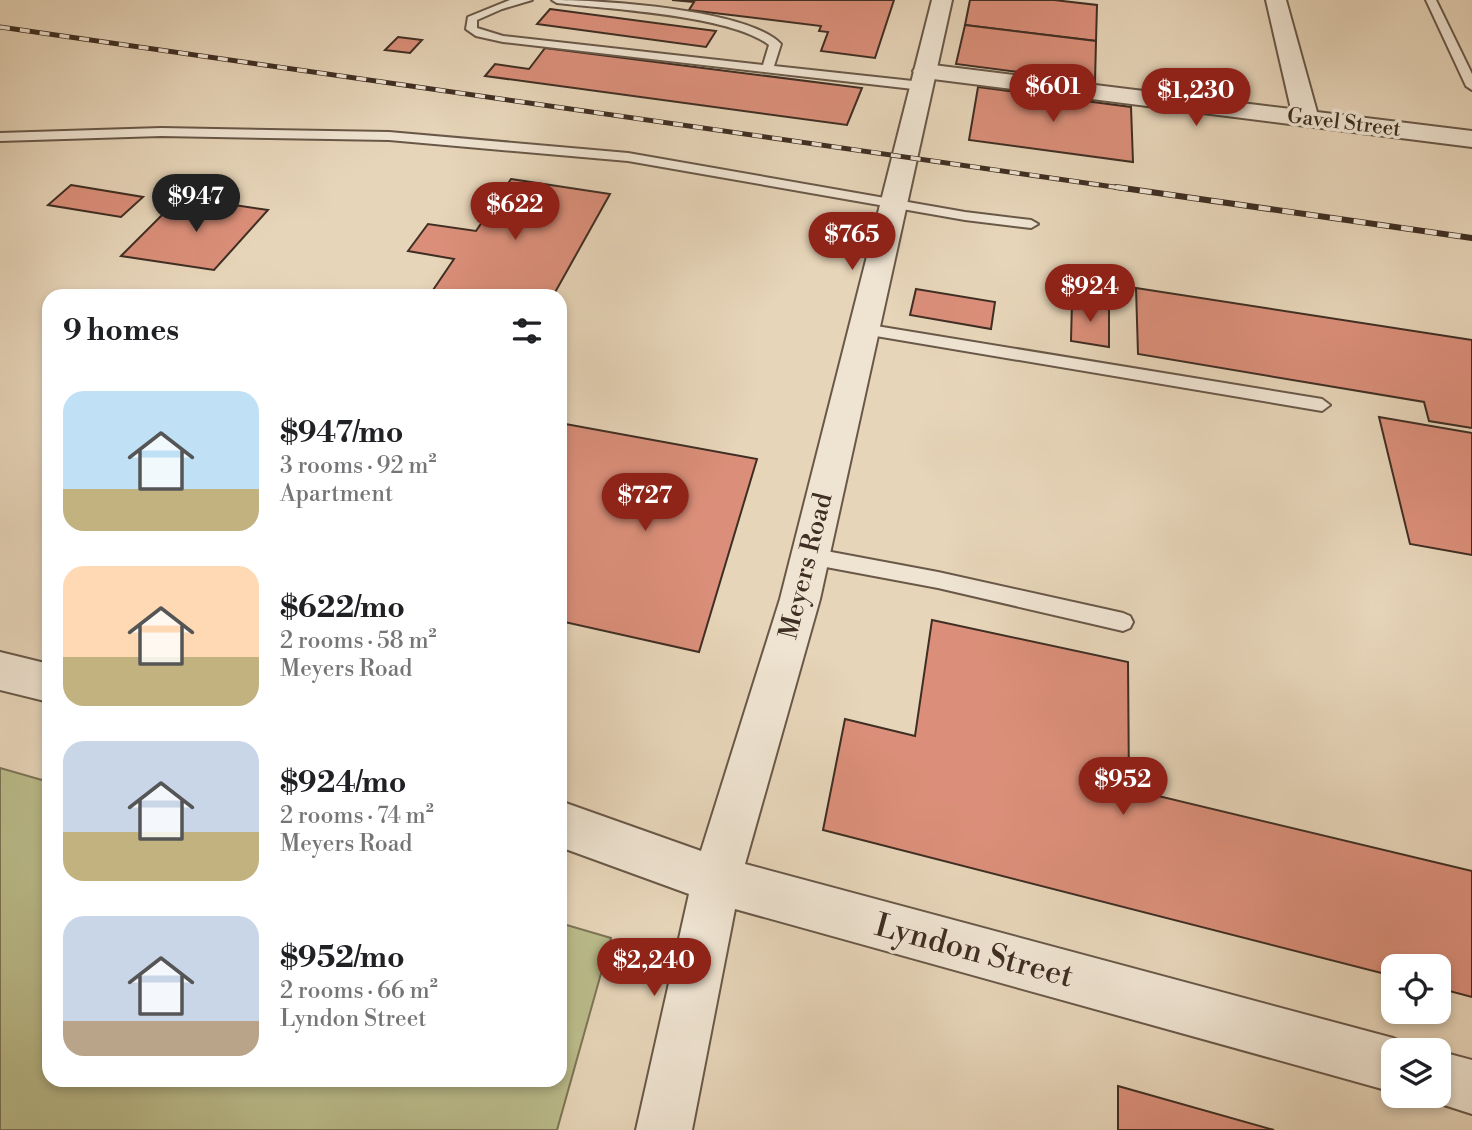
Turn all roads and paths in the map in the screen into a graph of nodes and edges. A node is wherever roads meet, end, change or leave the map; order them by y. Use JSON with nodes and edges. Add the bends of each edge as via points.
{"nodes":[{"id":1,"x":527,"y":0,"type":"edge"},
{"id":2,"x":557,"y":0,"type":"edge"},
{"id":3,"x":942,"y":0,"type":"edge"},
{"id":4,"x":1276,"y":0,"type":"edge"},
{"id":5,"x":1430,"y":0,"type":"edge"},
{"id":6,"x":768,"y":67,"type":"junction"},
{"id":7,"x":923,"y":79,"type":"junction"},
{"id":8,"x":1472,"y":86,"type":"edge"},
{"id":9,"x":1306,"y":118,"type":"junction"},
{"id":10,"x":0,"y":137,"type":"edge"},
{"id":11,"x":1472,"y":139,"type":"edge"},
{"id":12,"x":895,"y":203,"type":"junction"},
{"id":13,"x":1031,"y":224,"type":"dead end"},
{"id":14,"x":864,"y":329,"type":"junction"},
{"id":15,"x":1322,"y":405,"type":"dead end"},
{"id":16,"x":810,"y":556,"type":"junction"},
{"id":17,"x":1123,"y":622,"type":"dead end"},
{"id":18,"x":0,"y":671,"type":"edge"},
{"id":19,"x":42,"y":681,"type":"edge"},
{"id":20,"x":567,"y":827,"type":"edge"},
{"id":21,"x":716,"y":880,"type":"junction"},
{"id":22,"x":1381,"y":1062,"type":"edge"},
{"id":23,"x":1451,"y":1081,"type":"edge"},
{"id":24,"x":1472,"y":1087,"type":"edge"},
{"id":25,"x":664,"y":1130,"type":"edge"}],
"edges":[{"from":1,"to":6,"type":"lane","via":[[487,10],[472,19],[471,29],[503,39]]},
{"from":2,"to":6,"type":"lane","via":[[686,16],[755,30],[775,44]]},
{"from":3,"to":7,"type":"street","name":"Meyers Road"},
{"from":4,"to":9,"type":"street"},
{"from":5,"to":8,"type":"lane"},
{"from":6,"to":7,"type":"lane"},
{"from":7,"to":9,"type":"street","name":"Gavel Street"},
{"from":7,"to":12,"type":"street","name":"Meyers Road"},
{"from":9,"to":11,"type":"street","name":"Gavel Street"},
{"from":10,"to":12,"type":"lane","via":[[161,132],[389,136],[628,157]]},
{"from":12,"to":13,"type":"lane"},
{"from":12,"to":14,"type":"street","name":"Meyers Road"},
{"from":14,"to":15,"type":"lane"},
{"from":14,"to":16,"type":"street","name":"Meyers Road"},
{"from":16,"to":17,"type":"lane"},
{"from":16,"to":21,"type":"street","name":"Meyers Road"},
{"from":18,"to":19,"type":"street"},
{"from":20,"to":21,"type":"street","name":"Lyndon Street"},
{"from":21,"to":22,"type":"street","name":"Lyndon Street"},
{"from":21,"to":25,"type":"street","name":"Meyers Road"},
{"from":23,"to":24,"type":"street"}]}
